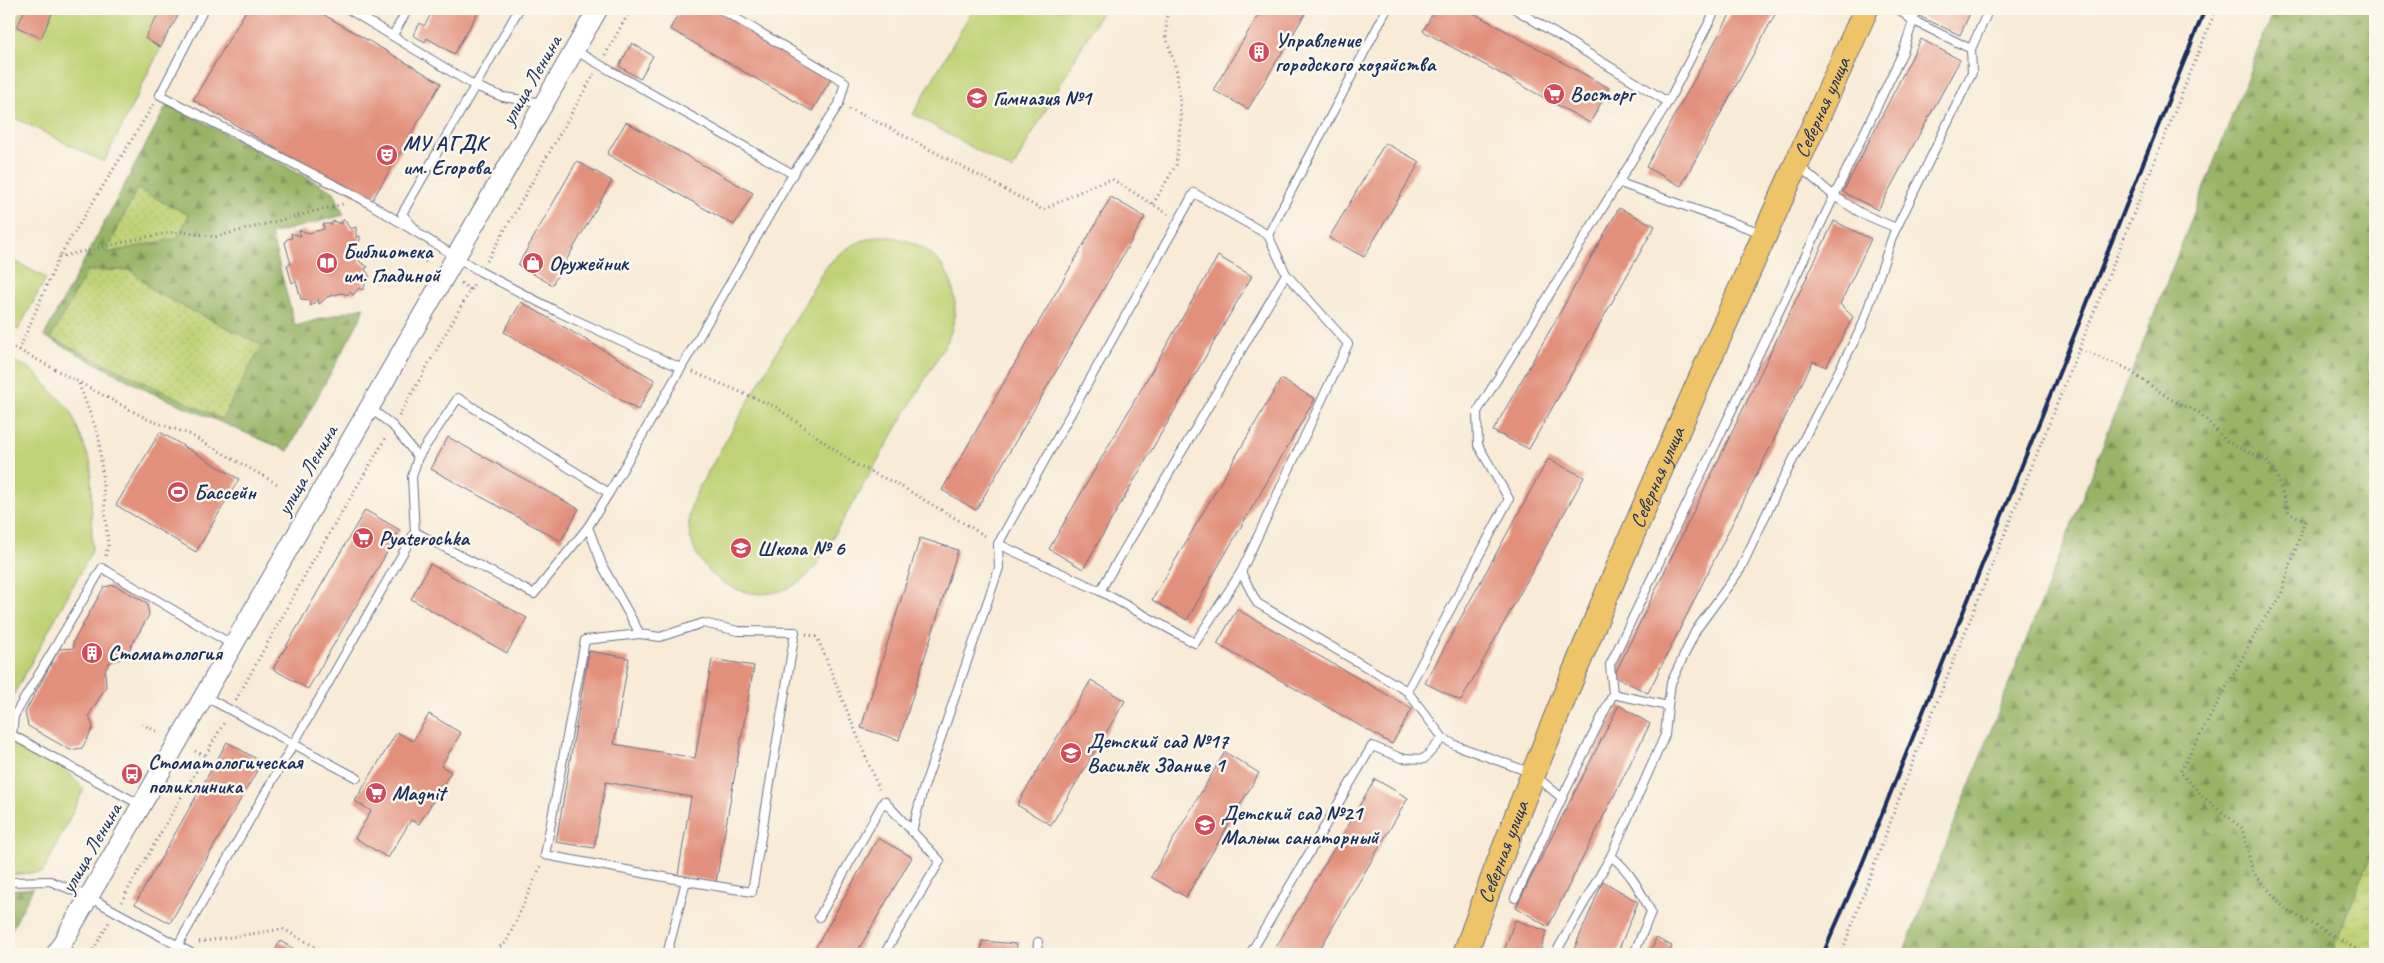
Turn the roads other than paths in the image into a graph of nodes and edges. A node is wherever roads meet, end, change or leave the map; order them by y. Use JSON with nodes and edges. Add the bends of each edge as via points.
{"nodes":[{"id":1,"x":204,"y":9,"type":"edge"},
{"id":2,"x":348,"y":9,"type":"edge"},
{"id":3,"x":408,"y":9,"type":"edge"},
{"id":4,"x":519,"y":9,"type":"edge"},
{"id":5,"x":598,"y":9,"type":"edge"},
{"id":6,"x":720,"y":9,"type":"edge"},
{"id":7,"x":1387,"y":9,"type":"edge"},
{"id":8,"x":1515,"y":9,"type":"edge"},
{"id":9,"x":1716,"y":9,"type":"edge"},
{"id":10,"x":1866,"y":9,"type":"edge"},
{"id":11,"x":1898,"y":9,"type":"edge"},
{"id":12,"x":1917,"y":9,"type":"edge"},
{"id":13,"x":1989,"y":9,"type":"edge"},
{"id":14,"x":1912,"y":20,"type":"junction"},
{"id":15,"x":393,"y":36,"type":"junction"},
{"id":16,"x":1971,"y":49,"type":"junction"},
{"id":17,"x":574,"y":50,"type":"junction"},
{"id":18,"x":475,"y":86,"type":"junction"},
{"id":19,"x":1668,"y":102,"type":"junction"},
{"id":20,"x":544,"y":103,"type":"junction"},
{"id":21,"x":1797,"y":164,"type":"junction"},
{"id":22,"x":793,"y":174,"type":"junction"},
{"id":23,"x":1620,"y":183,"type":"junction"},
{"id":24,"x":1834,"y":196,"type":"junction"},
{"id":25,"x":1896,"y":228,"type":"junction"},
{"id":26,"x":1765,"y":234,"type":"junction"},
{"id":27,"x":1268,"y":235,"type":"junction"},
{"id":28,"x":422,"y":238,"type":"junction"},
{"id":29,"x":456,"y":255,"type":"junction"},
{"id":30,"x":1286,"y":274,"type":"junction"},
{"id":31,"x":680,"y":368,"type":"junction"},
{"id":32,"x":370,"y":407,"type":"junction"},
{"id":33,"x":418,"y":457,"type":"junction"},
{"id":34,"x":609,"y":494,"type":"junction"},
{"id":35,"x":588,"y":527,"type":"junction"},
{"id":36,"x":415,"y":532,"type":"junction"},
{"id":37,"x":998,"y":544,"type":"junction"},
{"id":38,"x":1241,"y":572,"type":"junction"},
{"id":39,"x":1100,"y":591,"type":"junction"},
{"id":40,"x":640,"y":634,"type":"junction"},
{"id":41,"x":233,"y":645,"type":"junction"},
{"id":42,"x":1408,"y":691,"type":"junction"},
{"id":43,"x":1613,"y":694,"type":"junction"},
{"id":44,"x":204,"y":696,"type":"junction"},
{"id":45,"x":1668,"y":706,"type":"junction"},
{"id":46,"x":1443,"y":738,"type":"junction"},
{"id":47,"x":293,"y":744,"type":"junction"},
{"id":48,"x":1532,"y":773,"type":"junction"},
{"id":49,"x":357,"y":778,"type":"dead end"},
{"id":50,"x":1562,"y":798,"type":"junction"},
{"id":51,"x":141,"y":805,"type":"junction"},
{"id":52,"x":912,"y":832,"type":"junction"},
{"id":53,"x":1611,"y":856,"type":"junction"},
{"id":54,"x":686,"y":881,"type":"junction"},
{"id":55,"x":9,"y":882,"type":"edge"},
{"id":56,"x":89,"y":897,"type":"junction"},
{"id":57,"x":1515,"y":898,"type":"dead end"},
{"id":58,"x":819,"y":918,"type":"dead end"},
{"id":59,"x":1038,"y":942,"type":"dead end"},
{"id":60,"x":178,"y":946,"type":"junction"},
{"id":61,"x":56,"y":954,"type":"edge"},
{"id":62,"x":193,"y":954,"type":"edge"},
{"id":63,"x":667,"y":954,"type":"edge"},
{"id":64,"x":884,"y":954,"type":"edge"},
{"id":65,"x":1037,"y":954,"type":"edge"},
{"id":66,"x":1250,"y":954,"type":"edge"},
{"id":67,"x":1465,"y":954,"type":"edge"},
{"id":68,"x":1555,"y":954,"type":"edge"},
{"id":69,"x":1634,"y":954,"type":"edge"}],
"edges":[{"from":1,"to":28,"type":"lane","via":[[160,95],[362,199]]},
{"from":2,"to":15,"type":"lane"},
{"from":3,"to":15,"type":"lane"},
{"from":4,"to":18,"type":"lane"},
{"from":5,"to":17,"type":"street","name":"улица Ленина"},
{"from":6,"to":22,"type":"lane","via":[[845,82],[839,104]]},
{"from":7,"to":27,"type":"lane"},
{"from":8,"to":19,"type":"lane"},
{"from":9,"to":19,"type":"lane"},
{"from":10,"to":21,"type":"main road","name":"Северная улица"},
{"from":11,"to":14,"type":"lane"},
{"from":12,"to":14,"type":"lane"},
{"from":13,"to":16,"type":"lane"},
{"from":14,"to":16,"type":"lane"},
{"from":14,"to":24,"type":"lane","via":[[1903,52]]},
{"from":15,"to":18,"type":"lane"},
{"from":16,"to":25,"type":"lane","via":[[1972,73]]},
{"from":17,"to":20,"type":"street","name":"улица Ленина"},
{"from":17,"to":22,"type":"lane"},
{"from":18,"to":20,"type":"lane","via":[[503,97]]},
{"from":18,"to":28,"type":"lane","via":[[402,214]]},
{"from":19,"to":23,"type":"lane"},
{"from":20,"to":29,"type":"street","name":"улица Ленина"},
{"from":21,"to":24,"type":"lane"},
{"from":21,"to":26,"type":"main road","name":"Северная улица"},
{"from":22,"to":31,"type":"lane"},
{"from":23,"to":26,"type":"lane"},
{"from":23,"to":42,"type":"lane","via":[[1478,412],[1478,445],[1508,500]]},
{"from":24,"to":25,"type":"lane","via":[[1861,213]]},
{"from":24,"to":43,"type":"lane","via":[[1610,665]]},
{"from":25,"to":45,"type":"lane","via":[[1862,326],[1740,570],[1696,630],[1671,683]]},
{"from":26,"to":48,"type":"main road","name":"Северная улица","via":[[1607,592]]},
{"from":27,"to":30,"type":"lane"},
{"from":27,"to":37,"type":"lane","via":[[1194,193]]},
{"from":28,"to":29,"type":"lane"},
{"from":29,"to":31,"type":"lane","via":[[481,272],[556,311]]},
{"from":29,"to":32,"type":"street","name":"улица Ленина"},
{"from":30,"to":38,"type":"lane","via":[[1348,344]]},
{"from":30,"to":39,"type":"lane"},
{"from":31,"to":34,"type":"lane"},
{"from":32,"to":33,"type":"lane","via":[[393,426]]},
{"from":32,"to":41,"type":"street","name":"улица Ленина"},
{"from":33,"to":34,"type":"lane","via":[[458,398]]},
{"from":33,"to":36,"type":"lane","via":[[412,477]]},
{"from":34,"to":35,"type":"lane"},
{"from":35,"to":36,"type":"lane","via":[[534,594]]},
{"from":35,"to":40,"type":"lane","via":[[603,567]]},
{"from":36,"to":47,"type":"lane"},
{"from":37,"to":39,"type":"lane"},
{"from":37,"to":52,"type":"lane","via":[[999,568],[922,793]]},
{"from":38,"to":39,"type":"lane","via":[[1195,643]]},
{"from":38,"to":42,"type":"lane","via":[[1258,603]]},
{"from":40,"to":54,"type":"lane","via":[[585,640],[545,855]]},
{"from":40,"to":54,"type":"lane","via":[[660,637],[703,622],[738,632],[795,632],[752,892]]},
{"from":41,"to":44,"type":"street","name":"улица Ленина"},
{"from":41,"to":51,"type":"lane","via":[[102,568],[14,716],[12,735]]},
{"from":42,"to":46,"type":"lane"},
{"from":43,"to":45,"type":"lane"},
{"from":43,"to":50,"type":"lane"},
{"from":44,"to":47,"type":"lane"},
{"from":44,"to":51,"type":"street","name":"улица Ленина"},
{"from":45,"to":53,"type":"lane","via":[[1665,736]]},
{"from":46,"to":48,"type":"lane"},
{"from":46,"to":66,"type":"lane","via":[[1424,759],[1401,758],[1372,746]]},
{"from":47,"to":49,"type":"lane"},
{"from":47,"to":60,"type":"lane"},
{"from":48,"to":50,"type":"lane"},
{"from":48,"to":67,"type":"main road","name":"Северная улица"},
{"from":50,"to":57,"type":"lane"},
{"from":51,"to":56,"type":"street","name":"улица Ленина"},
{"from":52,"to":58,"type":"lane","via":[[884,801]]},
{"from":52,"to":64,"type":"lane","via":[[940,861]]},
{"from":53,"to":68,"type":"lane"},
{"from":53,"to":69,"type":"lane","via":[[1623,865],[1639,887],[1651,912]]},
{"from":54,"to":63,"type":"lane"},
{"from":55,"to":56,"type":"lane","via":[[50,882]]},
{"from":56,"to":60,"type":"lane"},
{"from":56,"to":61,"type":"street","name":"улица Ленина"},
{"from":59,"to":65,"type":"lane"},
{"from":60,"to":62,"type":"lane"}]}
